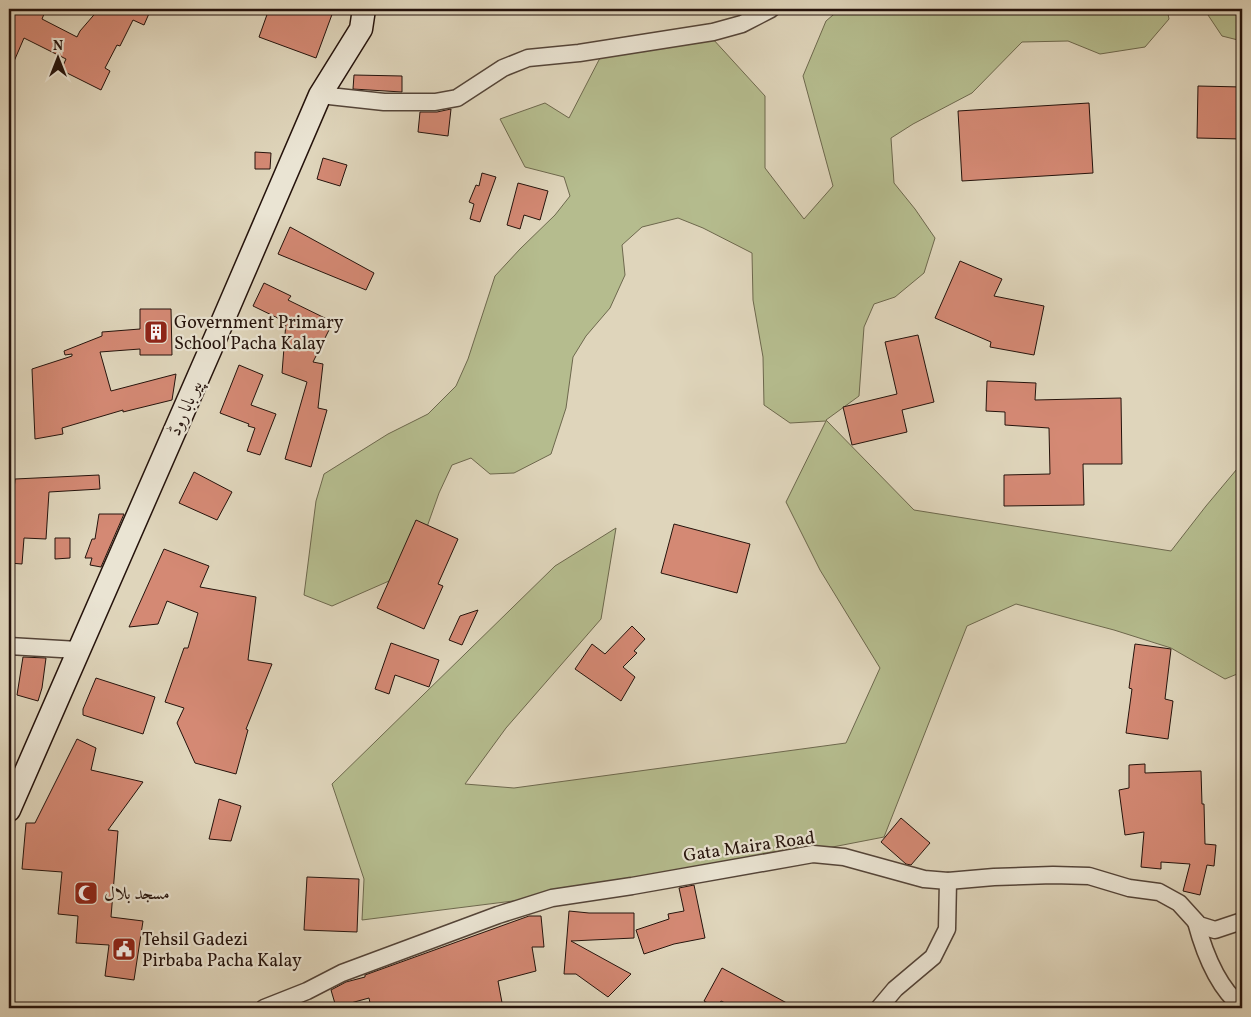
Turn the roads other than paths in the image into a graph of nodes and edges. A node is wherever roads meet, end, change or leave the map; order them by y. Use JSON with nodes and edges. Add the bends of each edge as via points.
{"nodes":[{"id":1,"x":364,"y":9,"type":"edge"},
{"id":2,"x":771,"y":9,"type":"edge"},
{"id":3,"x":320,"y":94,"type":"junction"},
{"id":4,"x":9,"y":646,"type":"edge"},
{"id":5,"x":78,"y":650,"type":"junction"},
{"id":6,"x":9,"y":810,"type":"edge"},
{"id":7,"x":948,"y":882,"type":"junction"},
{"id":8,"x":1242,"y":921,"type":"edge"},
{"id":9,"x":1196,"y":922,"type":"junction"},
{"id":10,"x":1242,"y":1007,"type":"edge"},
{"id":11,"x":264,"y":1008,"type":"edge"},
{"id":12,"x":879,"y":1008,"type":"edge"}],
"edges":[{"from":1,"to":3,"type":"main road","name":"پیر بابا روڈ","via":[[361,29]]},
{"from":2,"to":3,"type":"street","via":[[742,24],[713,32],[528,58],[503,68],[456,98],[435,102],[384,102]]},
{"from":3,"to":5,"type":"main road","name":"پیر بابا روڈ"},
{"from":4,"to":5,"type":"street"},
{"from":5,"to":6,"type":"main road","name":"پیر بابا روڈ"},
{"from":7,"to":9,"type":"street","name":"Gata Maira Road","via":[[994,877],[1089,876],[1129,888],[1159,892],[1179,903]]},
{"from":7,"to":11,"type":"street","name":"Gata Maira Road","via":[[924,879],[844,857],[813,854],[552,898],[498,914],[342,973]]},
{"from":7,"to":12,"type":"street","via":[[947,929],[933,957],[895,989]]},
{"from":8,"to":9,"type":"street","via":[[1215,930],[1199,926]]},
{"from":9,"to":10,"type":"street","via":[[1201,942],[1220,982]]}]}
